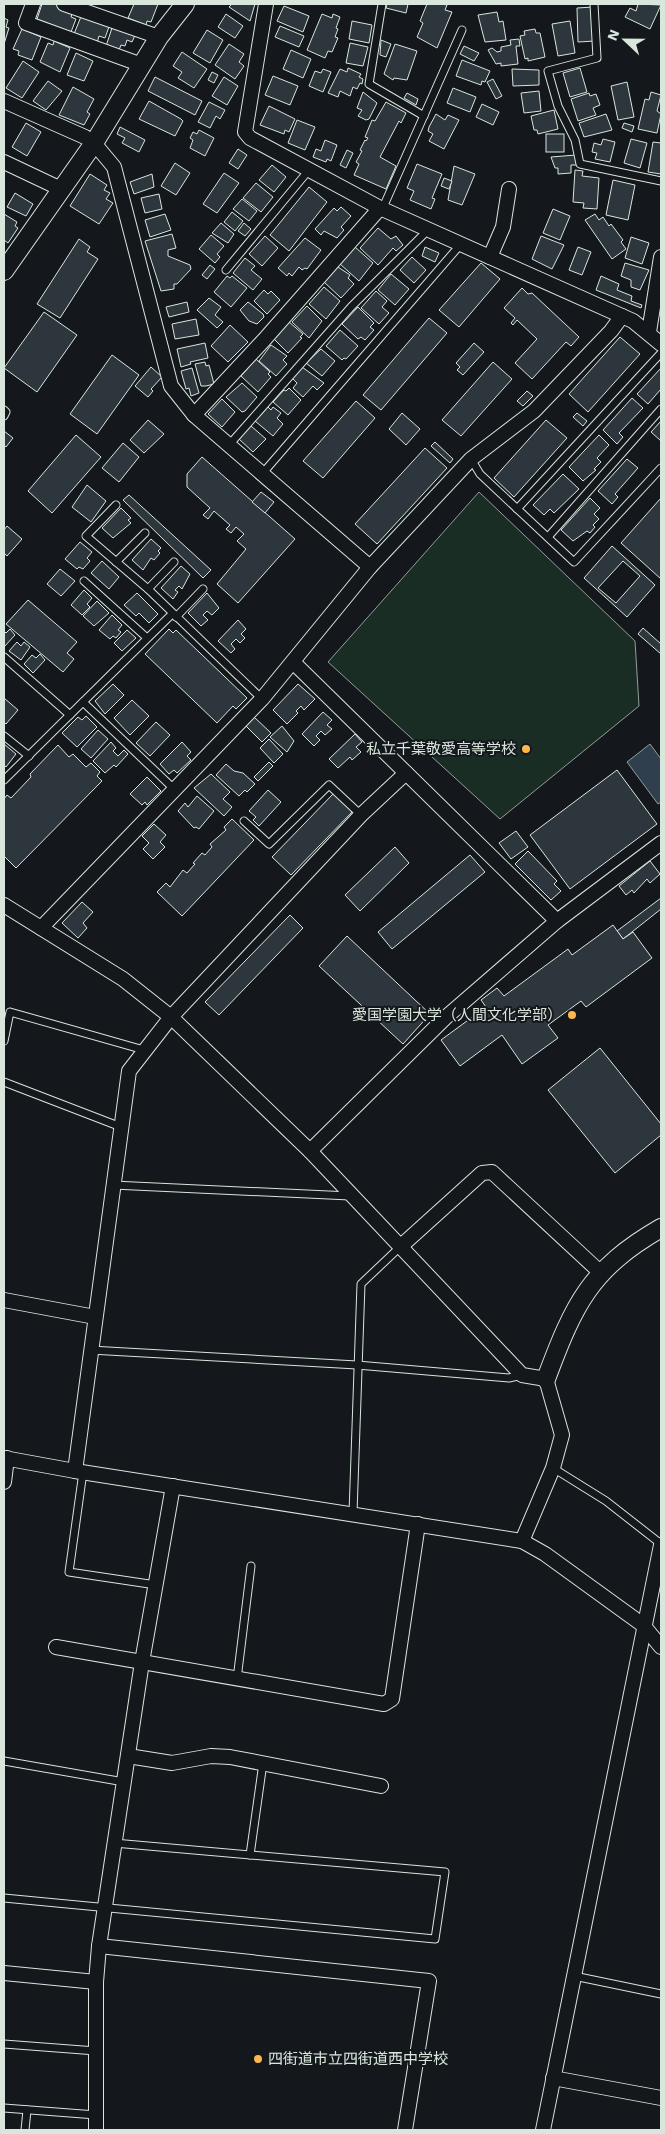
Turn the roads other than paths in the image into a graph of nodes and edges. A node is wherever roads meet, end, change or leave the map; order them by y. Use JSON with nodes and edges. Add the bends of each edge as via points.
{"nodes":[{"id":1,"x":33,"y":4,"type":"edge"},
{"id":2,"x":64,"y":4,"type":"edge"},
{"id":3,"x":185,"y":4,"type":"edge"},
{"id":4,"x":266,"y":4,"type":"edge"},
{"id":5,"x":382,"y":4,"type":"edge"},
{"id":6,"x":594,"y":4,"type":"edge"},
{"id":7,"x":462,"y":30,"type":"dead end"},
{"id":8,"x":160,"y":37,"type":"junction"},
{"id":9,"x":142,"y":65,"type":"junction"},
{"id":10,"x":4,"y":101,"type":"edge"},
{"id":11,"x":424,"y":116,"type":"junction"},
{"id":12,"x":94,"y":143,"type":"junction"},
{"id":13,"x":4,"y":162,"type":"edge"},
{"id":14,"x":309,"y":170,"type":"junction"},
{"id":15,"x":661,"y":181,"type":"edge"},
{"id":16,"x":61,"y":190,"type":"junction"},
{"id":17,"x":509,"y":190,"type":"dead end"},
{"id":18,"x":380,"y":208,"type":"junction"},
{"id":19,"x":426,"y":228,"type":"junction"},
{"id":20,"x":460,"y":244,"type":"junction"},
{"id":21,"x":490,"y":257,"type":"junction"},
{"id":22,"x":661,"y":257,"type":"edge"},
{"id":23,"x":226,"y":270,"type":"dead end"},
{"id":24,"x":4,"y":271,"type":"edge"},
{"id":25,"x":622,"y":316,"type":"junction"},
{"id":26,"x":649,"y":332,"type":"junction"},
{"id":27,"x":661,"y":344,"type":"edge"},
{"id":28,"x":661,"y":353,"type":"edge"},
{"id":29,"x":661,"y":409,"type":"edge"},
{"id":30,"x":4,"y":410,"type":"edge"},
{"id":31,"x":194,"y":415,"type":"junction"},
{"id":32,"x":4,"y":416,"type":"edge"},
{"id":33,"x":229,"y":445,"type":"junction"},
{"id":34,"x":471,"y":459,"type":"junction"},
{"id":35,"x":661,"y":468,"type":"edge"},
{"id":36,"x":262,"y":474,"type":"junction"},
{"id":37,"x":116,"y":505,"type":"dead end"},
{"id":38,"x":518,"y":509,"type":"junction"},
{"id":39,"x":145,"y":533,"type":"dead end"},
{"id":40,"x":548,"y":537,"type":"junction"},
{"id":41,"x":116,"y":562,"type":"junction"},
{"id":42,"x":174,"y":562,"type":"dead end"},
{"id":43,"x":370,"y":567,"type":"junction"},
{"id":44,"x":84,"y":581,"type":"dead end"},
{"id":45,"x":148,"y":589,"type":"junction"},
{"id":46,"x":203,"y":589,"type":"dead end"},
{"id":47,"x":174,"y":615,"type":"junction"},
{"id":48,"x":147,"y":638,"type":"junction"},
{"id":49,"x":4,"y":657,"type":"edge"},
{"id":50,"x":293,"y":662,"type":"junction"},
{"id":51,"x":262,"y":699,"type":"junction"},
{"id":52,"x":83,"y":702,"type":"junction"},
{"id":53,"x":70,"y":715,"type":"junction"},
{"id":54,"x":4,"y":736,"type":"edge"},
{"id":55,"x":28,"y":756,"type":"junction"},
{"id":56,"x":406,"y":773,"type":"junction"},
{"id":57,"x":4,"y":780,"type":"edge"},
{"id":58,"x":173,"y":788,"type":"junction"},
{"id":59,"x":361,"y":815,"type":"junction"},
{"id":60,"x":244,"y":821,"type":"dead end"},
{"id":61,"x":661,"y":843,"type":"edge"},
{"id":62,"x":4,"y":905,"type":"edge"},
{"id":63,"x":558,"y":921,"type":"junction"},
{"id":64,"x":41,"y":928,"type":"junction"},
{"id":65,"x":171,"y":1017,"type":"junction"},
{"id":66,"x":4,"y":1041,"type":"edge"},
{"id":67,"x":144,"y":1050,"type":"junction"},
{"id":68,"x":4,"y":1082,"type":"edge"},
{"id":69,"x":120,"y":1127,"type":"junction"},
{"id":70,"x":310,"y":1151,"type":"junction"},
{"id":71,"x":113,"y":1185,"type":"junction"},
{"id":72,"x":352,"y":1196,"type":"junction"},
{"id":73,"x":661,"y":1228,"type":"edge"},
{"id":74,"x":400,"y":1247,"type":"junction"},
{"id":75,"x":601,"y":1273,"type":"junction"},
{"id":76,"x":4,"y":1300,"type":"edge"},
{"id":77,"x":95,"y":1316,"type":"junction"},
{"id":78,"x":90,"y":1350,"type":"junction"},
{"id":79,"x":358,"y":1365,"type":"junction"},
{"id":80,"x":522,"y":1375,"type":"junction"},
{"id":81,"x":546,"y":1379,"type":"junction"},
{"id":82,"x":6,"y":1458,"type":"edge"},
{"id":83,"x":553,"y":1468,"type":"junction"},
{"id":84,"x":79,"y":1471,"type":"junction"},
{"id":85,"x":4,"y":1482,"type":"edge"},
{"id":86,"x":174,"y":1486,"type":"junction"},
{"id":87,"x":353,"y":1513,"type":"junction"},
{"id":88,"x":418,"y":1524,"type":"junction"},
{"id":89,"x":522,"y":1540,"type":"junction"},
{"id":90,"x":661,"y":1545,"type":"edge"},
{"id":91,"x":251,"y":1566,"type":"dead end"},
{"id":92,"x":156,"y":1585,"type":"junction"},
{"id":93,"x":643,"y":1625,"type":"junction"},
{"id":94,"x":56,"y":1647,"type":"dead end"},
{"id":95,"x":661,"y":1647,"type":"edge"},
{"id":96,"x":142,"y":1662,"type":"junction"},
{"id":97,"x":236,"y":1679,"type":"junction"},
{"id":98,"x":128,"y":1756,"type":"junction"},
{"id":99,"x":4,"y":1761,"type":"edge"},
{"id":100,"x":262,"y":1763,"type":"junction"},
{"id":101,"x":124,"y":1782,"type":"junction"},
{"id":102,"x":381,"y":1786,"type":"dead end"},
{"id":103,"x":114,"y":1843,"type":"junction"},
{"id":104,"x":250,"y":1855,"type":"junction"},
{"id":105,"x":4,"y":1898,"type":"edge"},
{"id":106,"x":104,"y":1909,"type":"junction"},
{"id":107,"x":99,"y":1946,"type":"junction"},
{"id":108,"x":4,"y":1973,"type":"edge"},
{"id":109,"x":574,"y":1976,"type":"junction"},
{"id":110,"x":96,"y":1982,"type":"junction"},
{"id":111,"x":661,"y":1994,"type":"edge"},
{"id":112,"x":4,"y":2044,"type":"edge"},
{"id":113,"x":96,"y":2052,"type":"junction"},
{"id":114,"x":553,"y":2078,"type":"junction"},
{"id":115,"x":661,"y":2098,"type":"edge"},
{"id":116,"x":4,"y":2108,"type":"edge"},
{"id":117,"x":27,"y":2110,"type":"junction"},
{"id":118,"x":96,"y":2115,"type":"junction"},
{"id":119,"x":25,"y":2130,"type":"edge"},
{"id":120,"x":96,"y":2130,"type":"edge"},
{"id":121,"x":405,"y":2130,"type":"edge"},
{"id":122,"x":542,"y":2130,"type":"edge"}],
"edges":[{"from":1,"to":9,"type":"street","via":[[26,22]]},
{"from":2,"to":8,"type":"street"},
{"from":3,"to":8,"type":"street"},
{"from":4,"to":14,"type":"street","via":[[245,132],[250,138]]},
{"from":5,"to":11,"type":"lane","via":[[368,84]]},
{"from":6,"to":15,"type":"lane","via":[[598,58],[548,71],[558,106],[575,140],[580,164]]},
{"from":7,"to":11,"type":"lane"},
{"from":8,"to":9,"type":"street"},
{"from":9,"to":12,"type":"street"},
{"from":10,"to":12,"type":"street"},
{"from":11,"to":18,"type":"lane","via":[[386,203]]},
{"from":12,"to":16,"type":"street"},
{"from":12,"to":31,"type":"street","via":[[114,167],[171,386]]},
{"from":13,"to":16,"type":"street"},
{"from":14,"to":18,"type":"street"},
{"from":14,"to":23,"type":"lane"},
{"from":16,"to":24,"type":"street"},
{"from":17,"to":21,"type":"street","via":[[503,227]]},
{"from":18,"to":19,"type":"street"},
{"from":18,"to":31,"type":"street"},
{"from":19,"to":20,"type":"street"},
{"from":19,"to":33,"type":"lane"},
{"from":20,"to":21,"type":"street"},
{"from":20,"to":36,"type":"lane"},
{"from":21,"to":25,"type":"street"},
{"from":22,"to":26,"type":"street"},
{"from":25,"to":26,"type":"street"},
{"from":25,"to":34,"type":"street","via":[[534,411]]},
{"from":26,"to":27,"type":"street"},
{"from":28,"to":38,"type":"lane"},
{"from":29,"to":40,"type":"lane"},
{"from":30,"to":32,"type":"lane"},
{"from":31,"to":33,"type":"street"},
{"from":33,"to":36,"type":"street"},
{"from":34,"to":38,"type":"lane","via":[[480,474]]},
{"from":34,"to":43,"type":"street"},
{"from":35,"to":40,"type":"lane","via":[[574,562]]},
{"from":36,"to":43,"type":"street"},
{"from":37,"to":41,"type":"lane","via":[[86,536]]},
{"from":38,"to":40,"type":"lane"},
{"from":39,"to":41,"type":"lane"},
{"from":41,"to":45,"type":"lane"},
{"from":42,"to":45,"type":"lane"},
{"from":43,"to":50,"type":"street"},
{"from":44,"to":48,"type":"lane"},
{"from":45,"to":47,"type":"lane"},
{"from":46,"to":47,"type":"lane"},
{"from":47,"to":48,"type":"lane"},
{"from":47,"to":51,"type":"lane"},
{"from":48,"to":52,"type":"lane"},
{"from":49,"to":53,"type":"lane"},
{"from":50,"to":51,"type":"street"},
{"from":50,"to":56,"type":"street"},
{"from":51,"to":58,"type":"street"},
{"from":52,"to":53,"type":"lane"},
{"from":52,"to":58,"type":"lane"},
{"from":53,"to":55,"type":"lane"},
{"from":54,"to":55,"type":"lane"},
{"from":55,"to":57,"type":"lane"},
{"from":56,"to":59,"type":"street"},
{"from":56,"to":63,"type":"street"},
{"from":58,"to":64,"type":"street"},
{"from":59,"to":60,"type":"lane","via":[[329,785],[269,844]]},
{"from":59,"to":65,"type":"street"},
{"from":61,"to":63,"type":"street"},
{"from":62,"to":64,"type":"street"},
{"from":63,"to":70,"type":"street","via":[[445,1018]]},
{"from":64,"to":65,"type":"street","via":[[123,979]]},
{"from":65,"to":67,"type":"street"},
{"from":65,"to":70,"type":"street"},
{"from":66,"to":67,"type":"lane","via":[[10,1012]]},
{"from":67,"to":69,"type":"street","via":[[129,1071]]},
{"from":68,"to":69,"type":"lane"},
{"from":69,"to":71,"type":"street"},
{"from":70,"to":72,"type":"street"},
{"from":71,"to":72,"type":"lane"},
{"from":71,"to":77,"type":"street"},
{"from":72,"to":74,"type":"street"},
{"from":73,"to":75,"type":"street","via":[[621,1253]]},
{"from":74,"to":75,"type":"street","via":[[482,1173],[492,1172]]},
{"from":74,"to":79,"type":"lane","via":[[361,1284]]},
{"from":74,"to":80,"type":"street"},
{"from":75,"to":81,"type":"street","via":[[565,1327]]},
{"from":76,"to":77,"type":"street"},
{"from":77,"to":78,"type":"street"},
{"from":78,"to":79,"type":"lane"},
{"from":78,"to":84,"type":"street"},
{"from":79,"to":80,"type":"lane","via":[[510,1378]]},
{"from":79,"to":87,"type":"lane"},
{"from":80,"to":81,"type":"street"},
{"from":81,"to":83,"type":"street","via":[[562,1435]]},
{"from":82,"to":84,"type":"street"},
{"from":82,"to":85,"type":"street"},
{"from":83,"to":89,"type":"street"},
{"from":83,"to":90,"type":"lane","via":[[606,1501]]},
{"from":84,"to":86,"type":"street"},
{"from":84,"to":92,"type":"lane","via":[[69,1572]]},
{"from":86,"to":87,"type":"street"},
{"from":86,"to":92,"type":"street"},
{"from":87,"to":88,"type":"street"},
{"from":88,"to":89,"type":"street"},
{"from":88,"to":97,"type":"street","via":[[392,1699],[384,1704]]},
{"from":89,"to":93,"type":"street"},
{"from":90,"to":93,"type":"street"},
{"from":91,"to":97,"type":"lane"},
{"from":92,"to":96,"type":"street"},
{"from":93,"to":95,"type":"street"},
{"from":93,"to":109,"type":"street"},
{"from":94,"to":96,"type":"street"},
{"from":96,"to":97,"type":"street"},
{"from":96,"to":98,"type":"street"},
{"from":98,"to":100,"type":"street","via":[[172,1763],[211,1756]]},
{"from":98,"to":101,"type":"street"},
{"from":99,"to":101,"type":"lane"},
{"from":100,"to":102,"type":"street"},
{"from":100,"to":104,"type":"lane"},
{"from":101,"to":103,"type":"street"},
{"from":103,"to":104,"type":"lane"},
{"from":103,"to":106,"type":"street"},
{"from":104,"to":106,"type":"lane","via":[[445,1872],[435,1939]]},
{"from":105,"to":106,"type":"lane"},
{"from":106,"to":107,"type":"street"},
{"from":107,"to":110,"type":"street"},
{"from":107,"to":121,"type":"street","via":[[429,1981]]},
{"from":108,"to":110,"type":"street"},
{"from":109,"to":111,"type":"lane"},
{"from":109,"to":114,"type":"street"},
{"from":110,"to":113,"type":"street"},
{"from":112,"to":113,"type":"lane"},
{"from":113,"to":118,"type":"street"},
{"from":114,"to":115,"type":"street"},
{"from":114,"to":122,"type":"street"},
{"from":116,"to":117,"type":"lane"},
{"from":117,"to":118,"type":"lane"},
{"from":117,"to":119,"type":"lane"},
{"from":118,"to":120,"type":"street"}]}
